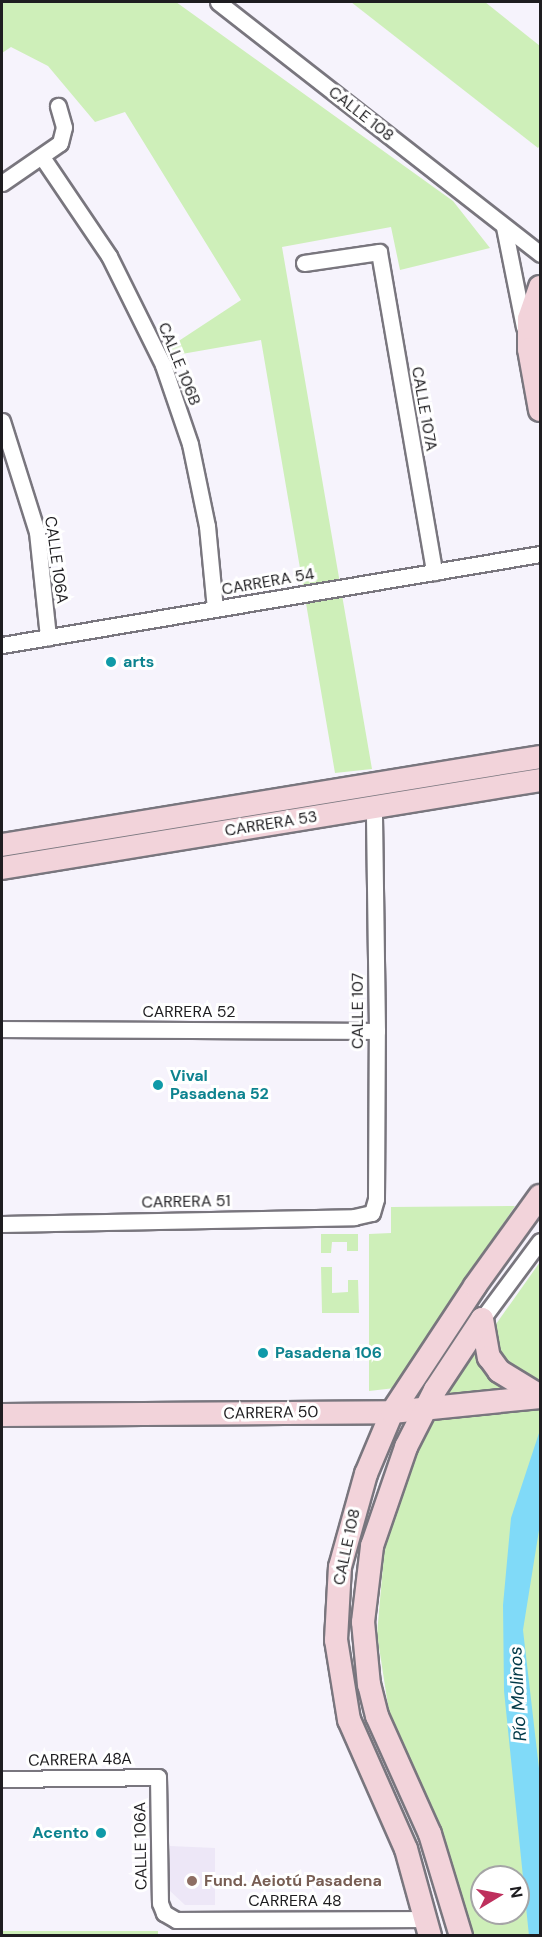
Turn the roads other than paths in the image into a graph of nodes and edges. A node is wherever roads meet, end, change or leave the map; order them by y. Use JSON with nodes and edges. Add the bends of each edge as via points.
{"nodes":[{"id":1,"x":218,"y":2,"type":"edge"},
{"id":2,"x":58,"y":106,"type":"dead end"},
{"id":3,"x":42,"y":157,"type":"junction"},
{"id":4,"x":2,"y":183,"type":"edge"},
{"id":5,"x":504,"y":227,"type":"junction"},
{"id":6,"x":540,"y":254,"type":"edge"},
{"id":7,"x":304,"y":263,"type":"dead end"},
{"id":8,"x":540,"y":287,"type":"edge"},
{"id":9,"x":529,"y":349,"type":"junction"},
{"id":10,"x":540,"y":410,"type":"edge"},
{"id":11,"x":2,"y":421,"type":"edge"},
{"id":12,"x":540,"y":554,"type":"edge"},
{"id":13,"x":434,"y":572,"type":"junction"},
{"id":14,"x":215,"y":609,"type":"junction"},
{"id":15,"x":48,"y":637,"type":"junction"},
{"id":16,"x":2,"y":645,"type":"edge"},
{"id":17,"x":540,"y":757,"type":"edge"},
{"id":18,"x":540,"y":780,"type":"edge"},
{"id":19,"x":374,"y":808,"type":"junction"},
{"id":20,"x":2,"y":845,"type":"edge"},
{"id":21,"x":2,"y":868,"type":"edge"},
{"id":22,"x":2,"y":1029,"type":"edge"},
{"id":23,"x":377,"y":1030,"type":"junction"},
{"id":24,"x":540,"y":1196,"type":"edge"},
{"id":25,"x":372,"y":1213,"type":"joint"},
{"id":26,"x":2,"y":1224,"type":"edge"},
{"id":27,"x":540,"y":1241,"type":"edge"},
{"id":28,"x":482,"y":1319,"type":"junction"},
{"id":29,"x":540,"y":1396,"type":"edge"},
{"id":30,"x":424,"y":1409,"type":"junction"},
{"id":31,"x":392,"y":1412,"type":"junction"},
{"id":32,"x":2,"y":1415,"type":"edge"},
{"id":33,"x":158,"y":1777,"type":"joint"},
{"id":34,"x":2,"y":1779,"type":"edge"},
{"id":35,"x":164,"y":1913,"type":"joint"},
{"id":36,"x":429,"y":1927,"type":"edge"},
{"id":37,"x":461,"y":1935,"type":"edge"}],
"edges":[{"from":1,"to":5,"type":"street","name":"CALLE 108"},
{"from":2,"to":3,"type":"street","via":[[64,136]]},
{"from":3,"to":4,"type":"street"},
{"from":3,"to":14,"type":"street","name":"CALLE 106B","via":[[109,256],[163,365],[195,468],[207,526]]},
{"from":5,"to":6,"type":"street","name":"CALLE 108"},
{"from":5,"to":9,"type":"street"},
{"from":7,"to":13,"type":"street","name":"CALLE 107A","via":[[379,252]]},
{"from":8,"to":9,"type":"street","via":[[531,306]]},
{"from":9,"to":10,"type":"street"},
{"from":11,"to":15,"type":"street","name":"CALLE 106A","via":[[37,532]]},
{"from":12,"to":13,"type":"street","name":"CARRERA 54"},
{"from":13,"to":14,"type":"street","name":"CARRERA 54"},
{"from":14,"to":15,"type":"street","name":"CARRERA 54"},
{"from":15,"to":16,"type":"street","name":"CARRERA 54"},
{"from":17,"to":20,"type":"street","name":"CARRERA 53"},
{"from":18,"to":19,"type":"street","name":"CARRERA 53"},
{"from":19,"to":21,"type":"street","name":"CARRERA 53"},
{"from":19,"to":23,"type":"street","name":"CALLE 107"},
{"from":22,"to":23,"type":"street","name":"CARRERA 52"},
{"from":23,"to":25,"type":"street","name":"CALLE 107"},
{"from":24,"to":31,"type":"street","name":"CALLE 108","via":[[474,1286]]},
{"from":25,"to":26,"type":"street","name":"CARRERA 51","via":[[354,1217]]},
{"from":27,"to":28,"type":"street","name":"CALLE 108"},
{"from":28,"to":29,"type":"street","via":[[489,1357],[499,1371]]},
{"from":28,"to":30,"type":"street","name":"CALLE 108"},
{"from":29,"to":30,"type":"street","name":"CARRERA 50"},
{"from":30,"to":31,"type":"street","name":"CARRERA 50"},
{"from":30,"to":37,"type":"street","name":"CALLE 108","via":[[406,1447],[372,1546],[364,1591],[364,1642],[377,1716],[430,1834]]},
{"from":31,"to":32,"type":"street","name":"CARRERA 50"},
{"from":31,"to":36,"type":"street","name":"CALLE 108","via":[[366,1474],[340,1567],[336,1640],[349,1720],[372,1780],[406,1849]]},
{"from":33,"to":34,"type":"street","name":"CARRERA 48A"},
{"from":33,"to":35,"type":"street","name":"CALLE 106A","via":[[160,1904]]},
{"from":35,"to":36,"type":"street","name":"CARRERA 48","via":[[176,1920]]}]}
